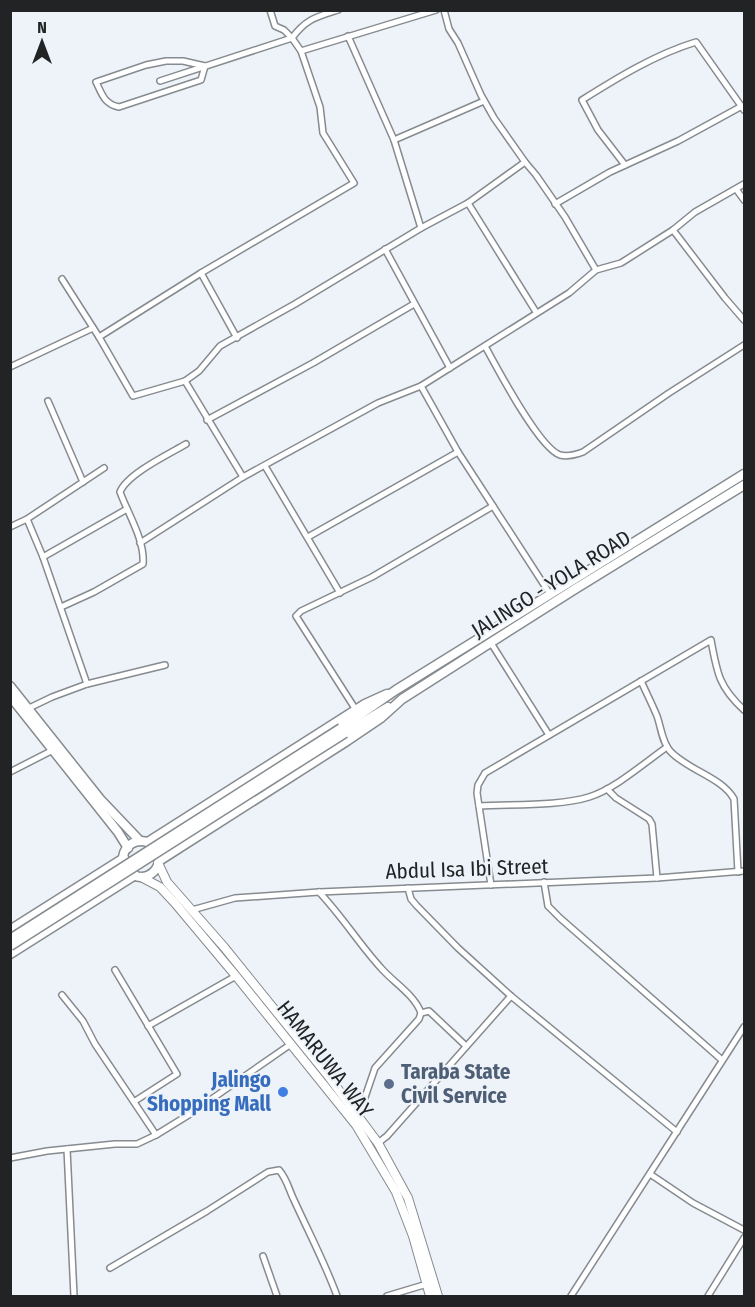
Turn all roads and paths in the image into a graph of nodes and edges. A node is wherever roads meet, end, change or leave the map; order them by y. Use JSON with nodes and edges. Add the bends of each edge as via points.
{"nodes":[{"id":1,"x":270,"y":10,"type":"edge"},
{"id":2,"x":338,"y":10,"type":"edge"},
{"id":3,"x":436,"y":10,"type":"edge"},
{"id":4,"x":444,"y":10,"type":"edge"},
{"id":5,"x":348,"y":36,"type":"junction"},
{"id":6,"x":292,"y":38,"type":"junction"},
{"id":7,"x":301,"y":51,"type":"junction"},
{"id":8,"x":205,"y":66,"type":"junction"},
{"id":9,"x":160,"y":81,"type":"dead end"},
{"id":10,"x":484,"y":101,"type":"junction"},
{"id":11,"x":743,"y":108,"type":"edge"},
{"id":12,"x":394,"y":140,"type":"junction"},
{"id":13,"x":525,"y":162,"type":"junction"},
{"id":14,"x":625,"y":165,"type":"junction"},
{"id":15,"x":744,"y":184,"type":"edge"},
{"id":16,"x":736,"y":189,"type":"junction"},
{"id":17,"x":744,"y":200,"type":"edge"},
{"id":18,"x":468,"y":203,"type":"junction"},
{"id":19,"x":555,"y":204,"type":"junction"},
{"id":20,"x":421,"y":228,"type":"junction"},
{"id":21,"x":673,"y":230,"type":"junction"},
{"id":22,"x":386,"y":249,"type":"junction"},
{"id":23,"x":596,"y":270,"type":"junction"},
{"id":24,"x":201,"y":273,"type":"junction"},
{"id":25,"x":62,"y":279,"type":"dead end"},
{"id":26,"x":414,"y":304,"type":"junction"},
{"id":27,"x":536,"y":312,"type":"junction"},
{"id":28,"x":744,"y":320,"type":"edge"},
{"id":29,"x":93,"y":328,"type":"junction"},
{"id":30,"x":99,"y":337,"type":"junction"},
{"id":31,"x":237,"y":338,"type":"junction"},
{"id":32,"x":744,"y":345,"type":"edge"},
{"id":33,"x":485,"y":346,"type":"junction"},
{"id":34,"x":10,"y":357,"type":"edge"},
{"id":35,"x":12,"y":366,"type":"edge"},
{"id":36,"x":450,"y":368,"type":"junction"},
{"id":37,"x":184,"y":381,"type":"junction"},
{"id":38,"x":421,"y":386,"type":"junction"},
{"id":39,"x":48,"y":401,"type":"dead end"},
{"id":40,"x":207,"y":420,"type":"junction"},
{"id":41,"x":186,"y":444,"type":"dead end"},
{"id":42,"x":458,"y":452,"type":"junction"},
{"id":43,"x":265,"y":466,"type":"junction"},
{"id":44,"x":104,"y":468,"type":"dead end"},
{"id":45,"x":744,"y":474,"type":"edge"},
{"id":46,"x":243,"y":477,"type":"junction"},
{"id":47,"x":83,"y":483,"type":"junction"},
{"id":48,"x":744,"y":485,"type":"edge"},
{"id":49,"x":493,"y":506,"type":"junction"},
{"id":50,"x":127,"y":509,"type":"junction"},
{"id":51,"x":27,"y":519,"type":"junction"},
{"id":52,"x":10,"y":527,"type":"edge"},
{"id":53,"x":308,"y":537,"type":"junction"},
{"id":54,"x":140,"y":543,"type":"junction"},
{"id":55,"x":43,"y":557,"type":"junction"},
{"id":56,"x":340,"y":593,"type":"junction"},
{"id":57,"x":550,"y":594,"type":"junction"},
{"id":58,"x":61,"y":608,"type":"junction"},
{"id":59,"x":491,"y":643,"type":"junction"},
{"id":60,"x":165,"y":665,"type":"dead end"},
{"id":61,"x":641,"y":681,"type":"junction"},
{"id":62,"x":87,"y":684,"type":"junction"},
{"id":63,"x":10,"y":686,"type":"edge"},
{"id":64,"x":396,"y":690,"type":"junction"},
{"id":65,"x":10,"y":696,"type":"edge"},
{"id":66,"x":402,"y":699,"type":"junction"},
{"id":67,"x":26,"y":709,"type":"junction"},
{"id":68,"x":356,"y":710,"type":"junction"},
{"id":69,"x":744,"y":710,"type":"edge"},
{"id":70,"x":343,"y":731,"type":"junction"},
{"id":71,"x":549,"y":735,"type":"junction"},
{"id":72,"x":667,"y":747,"type":"junction"},
{"id":73,"x":53,"y":750,"type":"junction"},
{"id":74,"x":10,"y":772,"type":"edge"},
{"id":75,"x":607,"y":789,"type":"junction"},
{"id":76,"x":479,"y":806,"type":"junction"},
{"id":77,"x":144,"y":842,"type":"junction"},
{"id":78,"x":128,"y":848,"type":"junction"},
{"id":79,"x":124,"y":858,"type":"junction"},
{"id":80,"x":159,"y":862,"type":"junction"},
{"id":81,"x":741,"y":872,"type":"edge"},
{"id":82,"x":138,"y":876,"type":"junction"},
{"id":83,"x":657,"y":878,"type":"junction"},
{"id":84,"x":544,"y":882,"type":"junction"},
{"id":85,"x":491,"y":885,"type":"junction"},
{"id":86,"x":408,"y":888,"type":"junction"},
{"id":87,"x":319,"y":892,"type":"junction"},
{"id":88,"x":192,"y":910,"type":"junction"},
{"id":89,"x":10,"y":930,"type":"edge"},
{"id":90,"x":10,"y":939,"type":"edge"},
{"id":91,"x":10,"y":946,"type":"edge"},
{"id":92,"x":10,"y":954,"type":"edge"},
{"id":93,"x":116,"y":970,"type":"dead end"},
{"id":94,"x":236,"y":976,"type":"junction"},
{"id":95,"x":62,"y":995,"type":"dead end"},
{"id":96,"x":511,"y":996,"type":"junction"},
{"id":97,"x":421,"y":1013,"type":"junction"},
{"id":98,"x":148,"y":1026,"type":"junction"},
{"id":99,"x":744,"y":1027,"type":"edge"},
{"id":100,"x":291,"y":1044,"type":"junction"},
{"id":101,"x":466,"y":1046,"type":"junction"},
{"id":102,"x":722,"y":1060,"type":"junction"},
{"id":103,"x":135,"y":1101,"type":"junction"},
{"id":104,"x":357,"y":1113,"type":"junction"},
{"id":105,"x":677,"y":1132,"type":"junction"},
{"id":106,"x":156,"y":1135,"type":"junction"},
{"id":107,"x":378,"y":1143,"type":"junction"},
{"id":108,"x":68,"y":1149,"type":"junction"},
{"id":109,"x":10,"y":1158,"type":"edge"},
{"id":110,"x":650,"y":1174,"type":"junction"},
{"id":111,"x":744,"y":1230,"type":"edge"},
{"id":112,"x":744,"y":1238,"type":"edge"},
{"id":113,"x":263,"y":1256,"type":"dead end"},
{"id":114,"x":110,"y":1268,"type":"dead end"},
{"id":115,"x":427,"y":1284,"type":"junction"},
{"id":116,"x":74,"y":1296,"type":"edge"},
{"id":117,"x":278,"y":1296,"type":"edge"},
{"id":118,"x":337,"y":1296,"type":"edge"},
{"id":119,"x":387,"y":1296,"type":"edge"},
{"id":120,"x":430,"y":1296,"type":"edge"},
{"id":121,"x":438,"y":1296,"type":"edge"},
{"id":122,"x":571,"y":1296,"type":"edge"},
{"id":123,"x":708,"y":1296,"type":"edge"}],
"edges":[{"from":1,"to":6,"type":"street","via":[[275,26]]},
{"from":2,"to":6,"type":"street","via":[[302,24]]},
{"from":3,"to":5,"type":"street"},
{"from":4,"to":10,"type":"street","via":[[449,29]]},
{"from":5,"to":7,"type":"street"},
{"from":5,"to":12,"type":"street"},
{"from":6,"to":7,"type":"street"},
{"from":6,"to":8,"type":"street"},
{"from":7,"to":24,"type":"street","via":[[320,107],[323,133],[354,183]]},
{"from":8,"to":8,"type":"street","via":[[166,62],[96,82],[104,100],[119,107],[199,82]]},
{"from":8,"to":9,"type":"street"},
{"from":10,"to":12,"type":"street"},
{"from":10,"to":13,"type":"street"},
{"from":11,"to":14,"type":"street"},
{"from":11,"to":14,"type":"street","via":[[696,42],[680,47],[582,100],[598,130]]},
{"from":12,"to":20,"type":"street"},
{"from":13,"to":18,"type":"street"},
{"from":13,"to":19,"type":"street"},
{"from":14,"to":19,"type":"street"},
{"from":15,"to":16,"type":"street"},
{"from":16,"to":17,"type":"street"},
{"from":16,"to":21,"type":"street","via":[[694,212]]},
{"from":18,"to":20,"type":"street"},
{"from":18,"to":27,"type":"street"},
{"from":19,"to":23,"type":"street"},
{"from":20,"to":22,"type":"street"},
{"from":21,"to":23,"type":"street","via":[[621,263]]},
{"from":21,"to":28,"type":"street"},
{"from":22,"to":26,"type":"street"},
{"from":22,"to":31,"type":"street"},
{"from":23,"to":27,"type":"street","via":[[569,293]]},
{"from":24,"to":30,"type":"street"},
{"from":24,"to":31,"type":"street"},
{"from":25,"to":29,"type":"street"},
{"from":26,"to":36,"type":"street"},
{"from":26,"to":40,"type":"street"},
{"from":27,"to":33,"type":"street"},
{"from":29,"to":30,"type":"street"},
{"from":29,"to":35,"type":"street"},
{"from":30,"to":37,"type":"street","via":[[133,396]]},
{"from":31,"to":37,"type":"street","via":[[220,346],[199,371]]},
{"from":32,"to":33,"type":"street","via":[[572,456],[561,455],[544,442]]},
{"from":33,"to":36,"type":"street"},
{"from":34,"to":35,"type":"street"},
{"from":36,"to":38,"type":"street"},
{"from":37,"to":40,"type":"street"},
{"from":38,"to":42,"type":"street"},
{"from":38,"to":43,"type":"street","via":[[378,403]]},
{"from":39,"to":47,"type":"street"},
{"from":40,"to":46,"type":"street"},
{"from":41,"to":50,"type":"street","via":[[123,486],[120,492]]},
{"from":42,"to":49,"type":"street"},
{"from":42,"to":53,"type":"street"},
{"from":43,"to":46,"type":"street"},
{"from":43,"to":53,"type":"street"},
{"from":44,"to":47,"type":"street"},
{"from":45,"to":57,"type":"main road"},
{"from":46,"to":54,"type":"street"},
{"from":47,"to":51,"type":"street"},
{"from":48,"to":59,"type":"main road","name":"JALINGO - YOLA ROAD"},
{"from":49,"to":56,"type":"street"},
{"from":49,"to":57,"type":"street"},
{"from":50,"to":54,"type":"street"},
{"from":50,"to":55,"type":"street"},
{"from":51,"to":52,"type":"street"},
{"from":51,"to":55,"type":"street"},
{"from":53,"to":56,"type":"street"},
{"from":54,"to":58,"type":"street","via":[[143,564]]},
{"from":55,"to":58,"type":"street"},
{"from":56,"to":68,"type":"street","via":[[296,616]]},
{"from":57,"to":64,"type":"main road"},
{"from":58,"to":62,"type":"street"},
{"from":59,"to":66,"type":"main road","name":"JALINGO - YOLA ROAD"},
{"from":59,"to":71,"type":"street"},
{"from":60,"to":62,"type":"street"},
{"from":61,"to":69,"type":"street","via":[[711,640],[723,687]]},
{"from":61,"to":71,"type":"street"},
{"from":61,"to":72,"type":"street"},
{"from":62,"to":67,"type":"street"},
{"from":63,"to":67,"type":"main road"},
{"from":64,"to":68,"type":"main road"},
{"from":64,"to":70,"type":"main road"},
{"from":65,"to":67,"type":"main road"},
{"from":66,"to":70,"type":"main road"},
{"from":66,"to":80,"type":"main road","name":"JALINGO - YOLA ROAD","via":[[381,718]]},
{"from":67,"to":73,"type":"main road"},
{"from":67,"to":77,"type":"main road","via":[[100,799]]},
{"from":68,"to":77,"type":"main road"},
{"from":70,"to":90,"type":"main road","bridge":true},
{"from":70,"to":91,"type":"main road","bridge":true},
{"from":71,"to":76,"type":"street","via":[[485,773],[478,785]]},
{"from":72,"to":75,"type":"street"},
{"from":72,"to":81,"type":"street","via":[[729,789],[734,799]]},
{"from":73,"to":74,"type":"street"},
{"from":73,"to":78,"type":"main road"},
{"from":75,"to":76,"type":"street","via":[[574,800]]},
{"from":75,"to":83,"type":"street","via":[[652,824]]},
{"from":76,"to":85,"type":"street"},
{"from":77,"to":78,"type":"main road"},
{"from":77,"to":80,"type":"main road","via":[[156,849]]},
{"from":78,"to":79,"type":"main road"},
{"from":79,"to":82,"type":"main road","via":[[126,868]]},
{"from":79,"to":89,"type":"main road"},
{"from":80,"to":82,"type":"main road","via":[[149,875]]},
{"from":80,"to":88,"type":"main road","via":[[167,882]]},
{"from":81,"to":83,"type":"street","name":"Abdul Isa Ibi Street"},
{"from":82,"to":92,"type":"main road"},
{"from":82,"to":94,"type":"main road","name":"HAMARUWA WAY","via":[[160,887]]},
{"from":83,"to":84,"type":"street","name":"Abdul Isa Ibi Street"},
{"from":84,"to":85,"type":"street","name":"Abdul Isa Ibi Street"},
{"from":84,"to":102,"type":"street","via":[[548,906]]},
{"from":85,"to":86,"type":"street","name":"Abdul Isa Ibi Street"},
{"from":86,"to":87,"type":"street","name":"Abdul Isa Ibi Street"},
{"from":86,"to":96,"type":"street","via":[[411,899],[435,926]]},
{"from":87,"to":88,"type":"street","name":"Abdul Isa Ibi Street","via":[[236,898]]},
{"from":87,"to":97,"type":"street"},
{"from":88,"to":104,"type":"main road"},
{"from":93,"to":98,"type":"street"},
{"from":94,"to":98,"type":"street"},
{"from":94,"to":100,"type":"main road","name":"HAMARUWA WAY"},
{"from":95,"to":103,"type":"street"},
{"from":96,"to":101,"type":"street"},
{"from":96,"to":105,"type":"street"},
{"from":97,"to":101,"type":"street","via":[[429,1011]]},
{"from":97,"to":104,"type":"street","via":[[375,1068]]},
{"from":98,"to":103,"type":"street","via":[[177,1074]]},
{"from":99,"to":102,"type":"street"},
{"from":100,"to":106,"type":"street"},
{"from":100,"to":115,"type":"main road","name":"HAMARUWA WAY","via":[[356,1125],[390,1180]]},
{"from":101,"to":107,"type":"street"},
{"from":102,"to":105,"type":"street"},
{"from":103,"to":106,"type":"street"},
{"from":104,"to":107,"type":"main road"},
{"from":105,"to":110,"type":"street"},
{"from":106,"to":108,"type":"street","via":[[137,1144]]},
{"from":107,"to":121,"type":"main road","via":[[408,1198]]},
{"from":108,"to":109,"type":"street"},
{"from":108,"to":116,"type":"street"},
{"from":110,"to":111,"type":"street"},
{"from":110,"to":122,"type":"street"},
{"from":112,"to":123,"type":"street"},
{"from":113,"to":117,"type":"street"},
{"from":114,"to":118,"type":"street","via":[[261,1176],[279,1170]]},
{"from":115,"to":119,"type":"street"},
{"from":115,"to":120,"type":"main road","name":"HAMARUWA WAY"}]}
